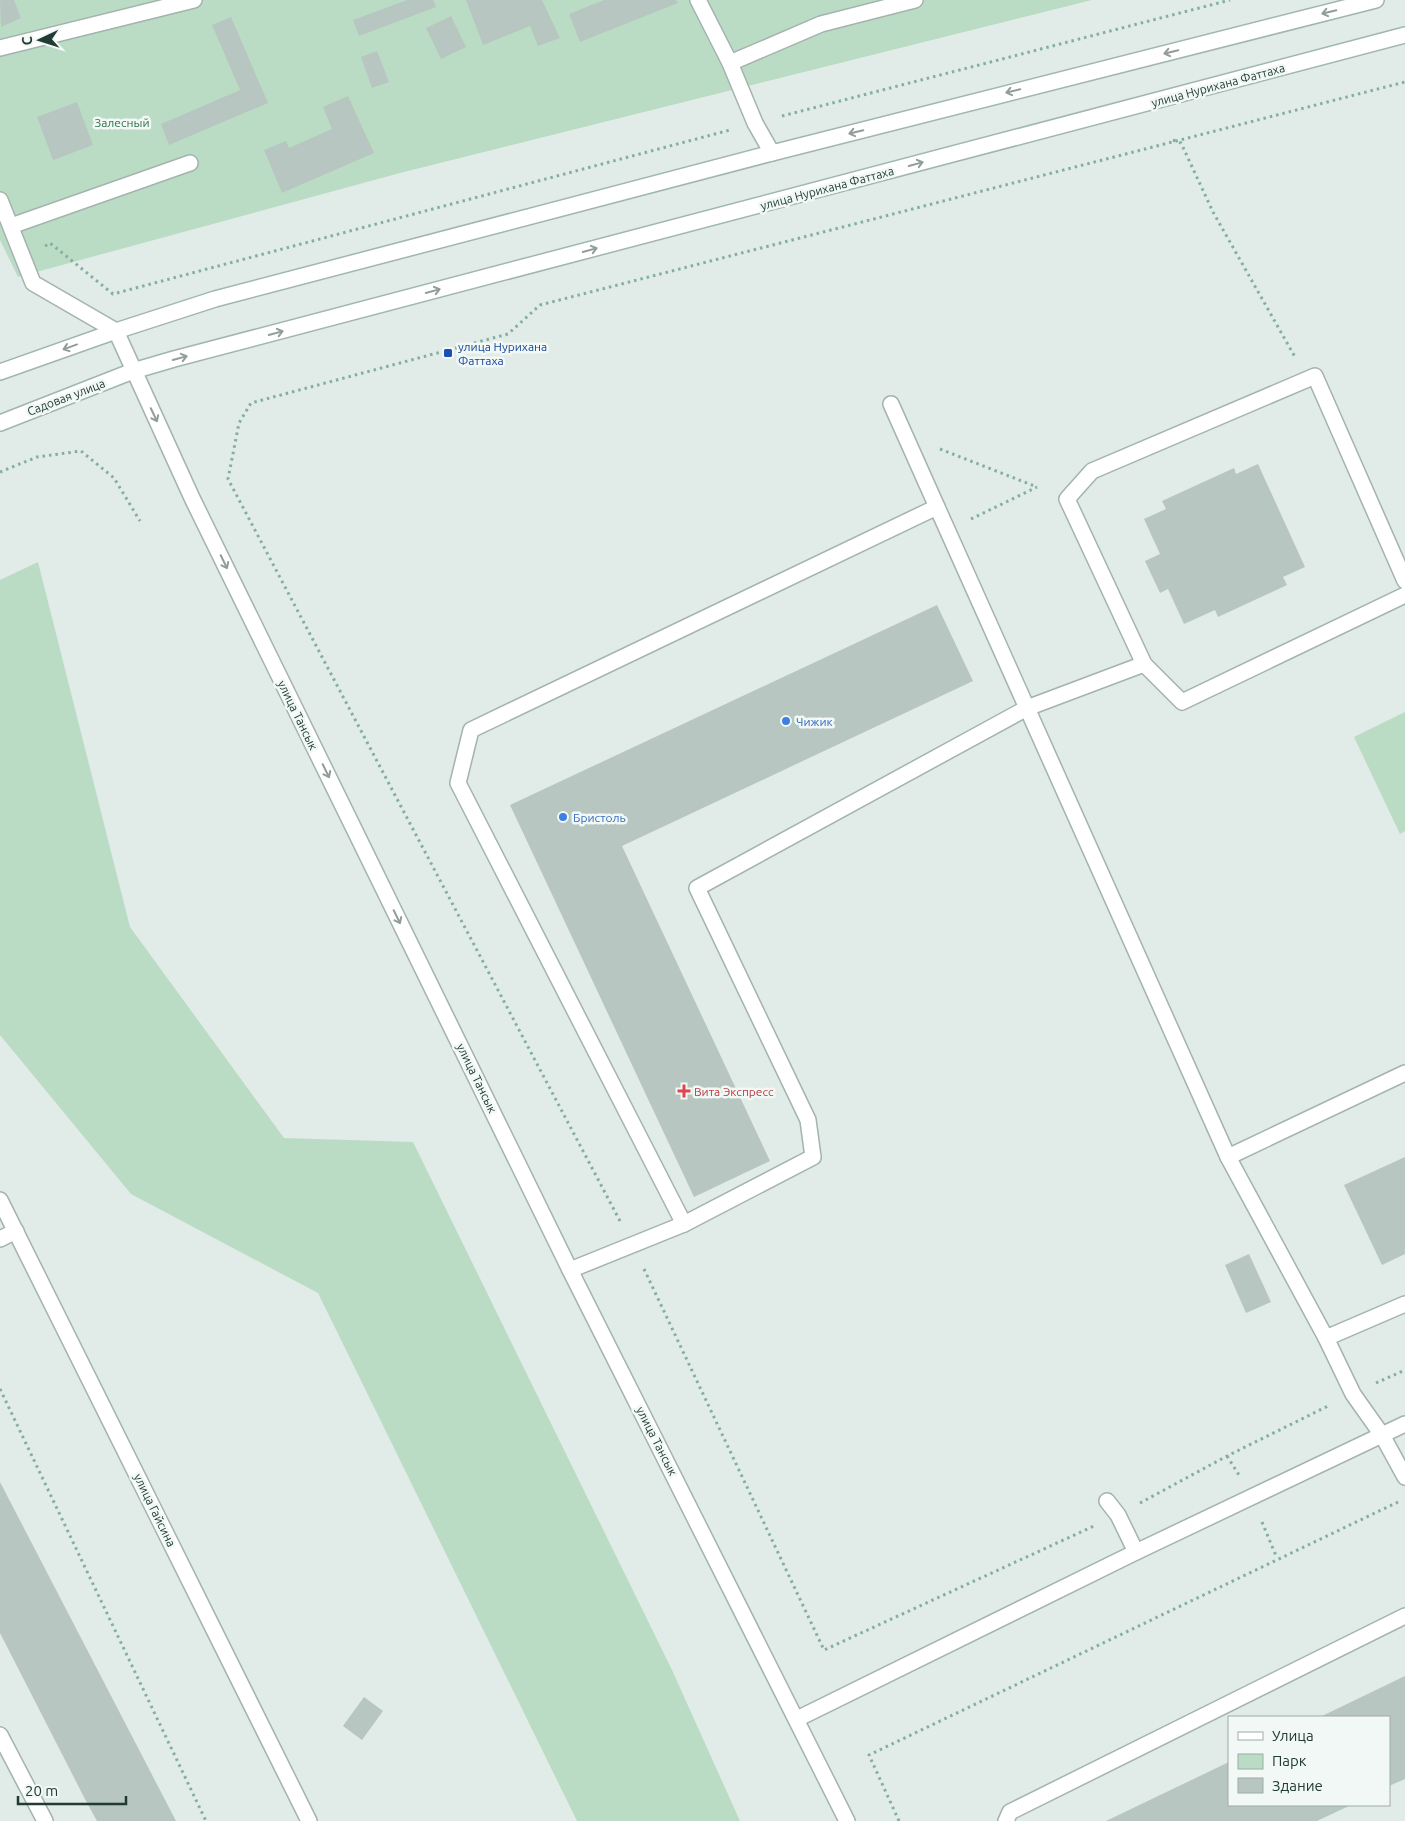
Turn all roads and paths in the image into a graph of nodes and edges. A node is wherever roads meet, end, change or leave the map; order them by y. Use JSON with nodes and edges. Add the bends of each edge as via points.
{"nodes":[{"id":1,"x":194,"y":0,"type":"edge"},
{"id":2,"x":698,"y":0,"type":"edge"},
{"id":3,"x":915,"y":0,"type":"edge"},
{"id":4,"x":1230,"y":0,"type":"edge"},
{"id":5,"x":1376,"y":0,"type":"edge"},
{"id":6,"x":1405,"y":36,"type":"edge"},
{"id":7,"x":0,"y":48,"type":"edge"},
{"id":8,"x":730,"y":63,"type":"junction"},
{"id":9,"x":1405,"y":82,"type":"edge"},
{"id":10,"x":755,"y":123,"type":"junction"},
{"id":11,"x":1173,"y":140,"type":"junction"},
{"id":12,"x":772,"y":153,"type":"junction"},
{"id":13,"x":190,"y":162,"type":"dead end"},
{"id":14,"x":0,"y":200,"type":"edge"},
{"id":15,"x":11,"y":226,"type":"junction"},
{"id":16,"x":23,"y":257,"type":"junction"},
{"id":17,"x":116,"y":331,"type":"junction"},
{"id":18,"x":133,"y":371,"type":"junction"},
{"id":19,"x":0,"y":372,"type":"edge"},
{"id":20,"x":1306,"y":380,"type":"junction"},
{"id":21,"x":890,"y":404,"type":"dead end"},
{"id":22,"x":0,"y":422,"type":"edge"},
{"id":23,"x":906,"y":436,"type":"junction"},
{"id":24,"x":0,"y":472,"type":"edge"},
{"id":25,"x":228,"y":479,"type":"dead end"},
{"id":26,"x":1037,"y":487,"type":"junction"},
{"id":27,"x":1067,"y":498,"type":"junction"},
{"id":28,"x":937,"y":507,"type":"junction"},
{"id":29,"x":140,"y":521,"type":"dead end"},
{"id":30,"x":948,"y":530,"type":"junction"},
{"id":31,"x":1405,"y":581,"type":"edge"},
{"id":32,"x":1405,"y":595,"type":"edge"},
{"id":33,"x":1144,"y":664,"type":"junction"},
{"id":34,"x":1028,"y":708,"type":"junction"},
{"id":35,"x":1405,"y":1073,"type":"edge"},
{"id":36,"x":1228,"y":1157,"type":"junction"},
{"id":37,"x":0,"y":1200,"type":"edge"},
{"id":38,"x":684,"y":1224,"type":"junction"},
{"id":39,"x":16,"y":1231,"type":"junction"},
{"id":40,"x":0,"y":1239,"type":"edge"},
{"id":41,"x":570,"y":1270,"type":"junction"},
{"id":42,"x":1405,"y":1304,"type":"edge"},
{"id":43,"x":1326,"y":1338,"type":"junction"},
{"id":44,"x":0,"y":1389,"type":"edge"},
{"id":45,"x":1405,"y":1424,"type":"edge"},
{"id":46,"x":1382,"y":1435,"type":"junction"},
{"id":47,"x":1227,"y":1456,"type":"dead end"},
{"id":48,"x":1240,"y":1477,"type":"dead end"},
{"id":49,"x":1405,"y":1477,"type":"edge"},
{"id":50,"x":1405,"y":1498,"type":"edge"},
{"id":51,"x":1107,"y":1501,"type":"dead end"},
{"id":52,"x":1262,"y":1522,"type":"dead end"},
{"id":53,"x":1136,"y":1552,"type":"junction"},
{"id":54,"x":1277,"y":1558,"type":"junction"},
{"id":55,"x":1405,"y":1616,"type":"edge"},
{"id":56,"x":797,"y":1719,"type":"junction"},
{"id":57,"x":0,"y":1735,"type":"edge"},
{"id":58,"x":45,"y":1821,"type":"edge"},
{"id":59,"x":206,"y":1821,"type":"edge"},
{"id":60,"x":309,"y":1821,"type":"edge"},
{"id":61,"x":847,"y":1821,"type":"edge"},
{"id":62,"x":899,"y":1821,"type":"edge"},
{"id":63,"x":1006,"y":1821,"type":"edge"}],
"edges":[{"from":1,"to":7,"type":"street"},
{"from":2,"to":8,"type":"street"},
{"from":3,"to":8,"type":"street","via":[[821,24]]},
{"from":4,"to":10,"type":"path"},
{"from":5,"to":12,"type":"street","one_way":true},
{"from":18,"to":6,"type":"street","name":"улица Нурихана Фаттаха","one_way":true},
{"from":8,"to":10,"type":"street"},
{"from":9,"to":11,"type":"path"},
{"from":10,"to":12,"type":"street"},
{"from":10,"to":16,"type":"path","via":[[113,294],[50,244]]},
{"from":11,"to":20,"type":"path","via":[[1181,143],[1213,212]]},
{"from":11,"to":25,"type":"path","via":[[540,305],[508,334],[251,403],[239,423]]},
{"from":12,"to":17,"type":"street","via":[[215,299]]},
{"from":13,"to":15,"type":"street"},
{"from":14,"to":15,"type":"street"},
{"from":15,"to":16,"type":"street"},
{"from":16,"to":17,"type":"street","via":[[33,282]]},
{"from":17,"to":18,"type":"street","name":"улица Тансык"},
{"from":17,"to":19,"type":"street","one_way":true},
{"from":18,"to":22,"type":"street","name":"Садовая улица"},
{"from":18,"to":41,"type":"street","name":"улица Тансык","one_way":true},
{"from":20,"to":27,"type":"street","via":[[1092,471]]},
{"from":20,"to":31,"type":"street","via":[[1314,376]]},
{"from":21,"to":23,"type":"street"},
{"from":23,"to":26,"type":"path"},
{"from":23,"to":28,"type":"street"},
{"from":24,"to":29,"type":"path","via":[[37,457],[81,451],[114,478]]},
{"from":26,"to":27,"type":"path"},
{"from":26,"to":30,"type":"path"},
{"from":27,"to":33,"type":"street"},
{"from":28,"to":30,"type":"street"},
{"from":28,"to":38,"type":"street","via":[[471,730],[458,783]]},
{"from":30,"to":34,"type":"street"},
{"from":32,"to":33,"type":"street","via":[[1182,702]]},
{"from":33,"to":34,"type":"street"},
{"from":34,"to":36,"type":"street"},
{"from":34,"to":38,"type":"street","via":[[697,888],[808,1120],[813,1157]]},
{"from":35,"to":36,"type":"street"},
{"from":36,"to":43,"type":"street"},
{"from":37,"to":39,"type":"street","name":"улица Гайсина"},
{"from":38,"to":41,"type":"street"},
{"from":39,"to":40,"type":"street"},
{"from":39,"to":60,"type":"street","name":"улица Гайсина"},
{"from":41,"to":56,"type":"street","name":"улица Тансык"},
{"from":42,"to":43,"type":"street"},
{"from":43,"to":46,"type":"street","via":[[1353,1394]]},
{"from":44,"to":59,"type":"path"},
{"from":45,"to":46,"type":"street"},
{"from":46,"to":49,"type":"street"},
{"from":46,"to":53,"type":"street"},
{"from":47,"to":48,"type":"path"},
{"from":50,"to":54,"type":"path"},
{"from":51,"to":53,"type":"street","via":[[1118,1515]]},
{"from":52,"to":54,"type":"path"},
{"from":53,"to":56,"type":"street"},
{"from":54,"to":62,"type":"path","via":[[869,1754]]},
{"from":55,"to":63,"type":"street","via":[[1010,1812]]},
{"from":56,"to":61,"type":"street","name":"улица Тансык"},
{"from":57,"to":58,"type":"street"}]}
